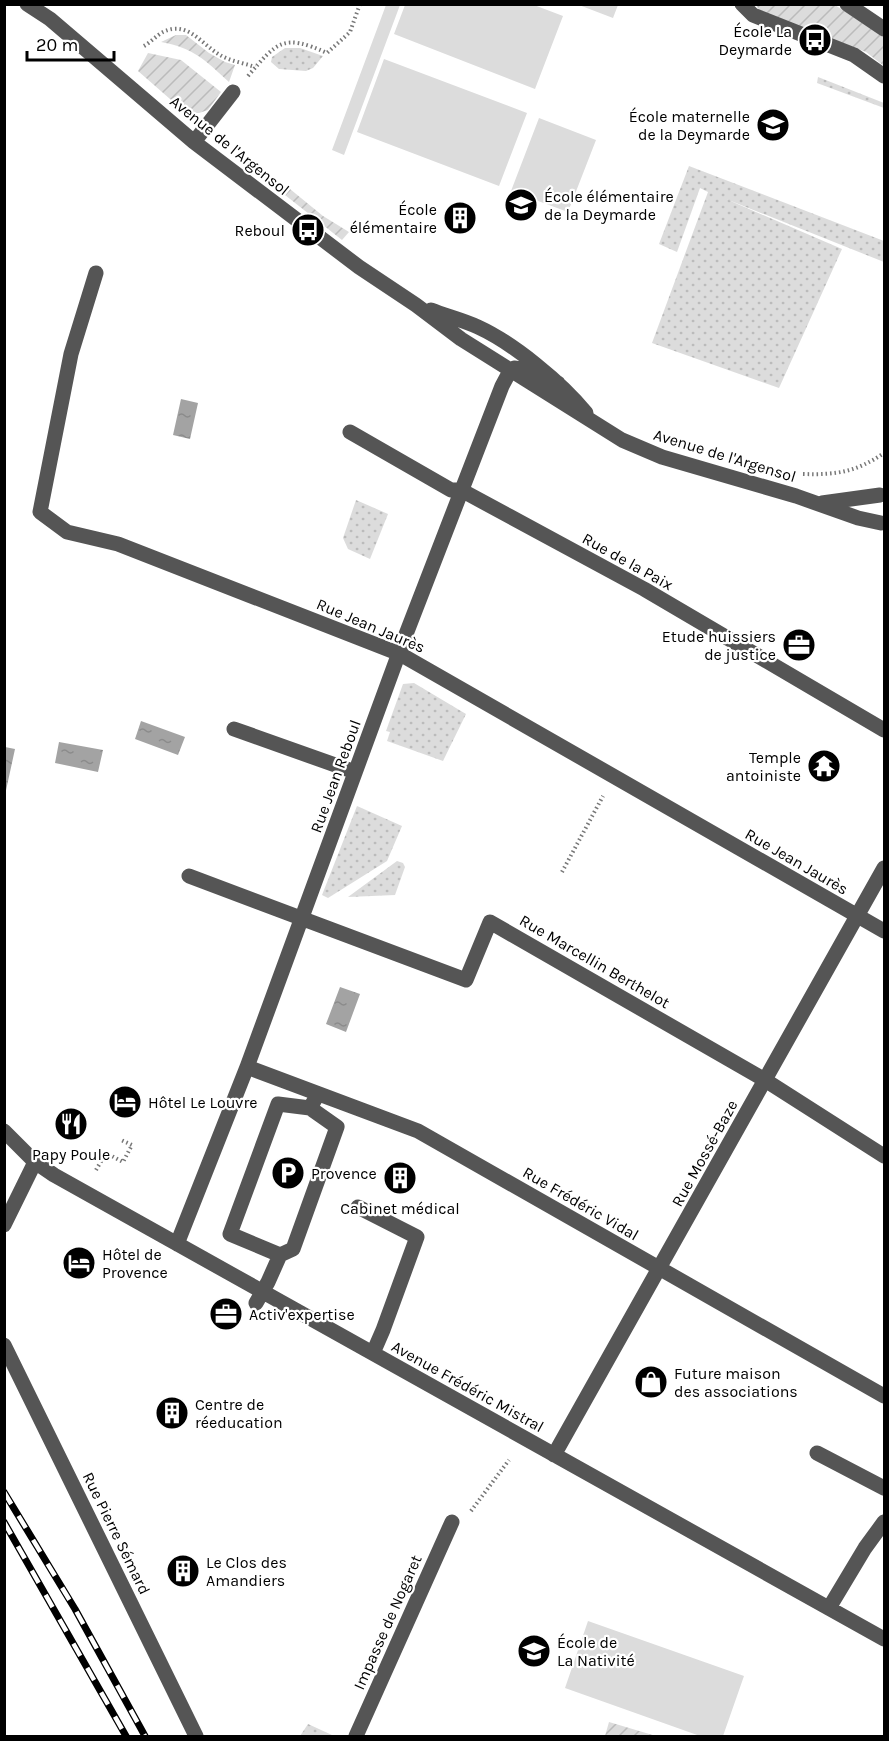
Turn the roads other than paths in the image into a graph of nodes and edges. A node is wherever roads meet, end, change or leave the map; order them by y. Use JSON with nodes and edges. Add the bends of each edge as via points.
{"nodes":[{"id":1,"x":27,"y":4,"type":"edge"},
{"id":2,"x":742,"y":4,"type":"edge"},
{"id":3,"x":847,"y":4,"type":"edge"},
{"id":4,"x":885,"y":29,"type":"edge"},
{"id":5,"x":885,"y":75,"type":"edge"},
{"id":6,"x":233,"y":93,"type":"road end"},
{"id":7,"x":194,"y":142,"type":"junction"},
{"id":8,"x":96,"y":273,"type":"dead end"},
{"id":9,"x":416,"y":305,"type":"junction"},
{"id":10,"x":510,"y":371,"type":"junction"},
{"id":11,"x":558,"y":382,"type":"junction"},
{"id":12,"x":591,"y":420,"type":"junction"},
{"id":13,"x":350,"y":432,"type":"dead end"},
{"id":14,"x":461,"y":490,"type":"junction"},
{"id":15,"x":882,"y":491,"type":"edge"},
{"id":16,"x":819,"y":503,"type":"junction"},
{"id":17,"x":883,"y":526,"type":"edge"},
{"id":18,"x":400,"y":654,"type":"junction"},
{"id":19,"x":234,"y":729,"type":"dead end"},
{"id":20,"x":885,"y":730,"type":"edge"},
{"id":21,"x":355,"y":772,"type":"junction"},
{"id":22,"x":885,"y":868,"type":"edge"},
{"id":23,"x":189,"y":876,"type":"dead end"},
{"id":24,"x":858,"y":916,"type":"junction"},
{"id":25,"x":302,"y":919,"type":"junction"},
{"id":26,"x":885,"y":931,"type":"edge"},
{"id":27,"x":248,"y":1067,"type":"junction"},
{"id":28,"x":765,"y":1080,"type":"junction"},
{"id":29,"x":318,"y":1094,"type":"junction"},
{"id":30,"x":310,"y":1108,"type":"junction"},
{"id":31,"x":4,"y":1131,"type":"edge"},
{"id":32,"x":885,"y":1156,"type":"edge"},
{"id":33,"x":35,"y":1162,"type":"junction"},
{"id":34,"x":358,"y":1207,"type":"dead end"},
{"id":35,"x":4,"y":1225,"type":"edge"},
{"id":36,"x":177,"y":1244,"type":"junction"},
{"id":37,"x":280,"y":1255,"type":"junction"},
{"id":38,"x":660,"y":1268,"type":"junction"},
{"id":39,"x":259,"y":1297,"type":"junction"},
{"id":40,"x":4,"y":1345,"type":"edge"},
{"id":41,"x":373,"y":1353,"type":"junction"},
{"id":42,"x":885,"y":1396,"type":"edge"},
{"id":43,"x":818,"y":1453,"type":"dead end"},
{"id":44,"x":554,"y":1455,"type":"junction"},
{"id":45,"x":885,"y":1488,"type":"edge"},
{"id":46,"x":452,"y":1522,"type":"road end"},
{"id":47,"x":885,"y":1522,"type":"edge"},
{"id":48,"x":829,"y":1608,"type":"junction"},
{"id":49,"x":885,"y":1639,"type":"edge"},
{"id":50,"x":196,"y":1737,"type":"edge"},
{"id":51,"x":356,"y":1737,"type":"edge"}],
"edges":[{"from":1,"to":7,"type":"street","name":"Avenue de l'Argensol","via":[[50,19]]},
{"from":2,"to":5,"type":"street","via":[[753,15],[854,55]]},
{"from":3,"to":4,"type":"street"},
{"from":6,"to":7,"type":"street"},
{"from":7,"to":9,"type":"street","name":"Avenue de l'Argensol","via":[[350,261]]},
{"from":8,"to":18,"type":"street","name":"Rue Jean Jaurès","via":[[71,354],[40,512],[67,532],[118,544]]},
{"from":9,"to":10,"type":"street","name":"Avenue de l'Argensol"},
{"from":9,"to":11,"type":"street","name":"Avenue de l'Argensol","via":[[480,328]]},
{"from":10,"to":11,"type":"street","via":[[520,367]]},
{"from":10,"to":12,"type":"street","name":"Avenue de l'Argensol"},
{"from":10,"to":14,"type":"street","name":"Rue Jean Reboul"},
{"from":11,"to":12,"type":"street","name":"Avenue de l'Argensol"},
{"from":12,"to":16,"type":"street","name":"Avenue de l'Argensol","via":[[622,440],[662,457]]},
{"from":13,"to":14,"type":"street","name":"Rue de la Paix","via":[[451,490]]},
{"from":14,"to":18,"type":"street","name":"Rue Jean Reboul"},
{"from":14,"to":20,"type":"street","name":"Rue de la Paix","via":[[644,589]]},
{"from":15,"to":16,"type":"street","name":"Avenue de l'Argensol"},
{"from":15,"to":17,"type":"street","via":[[878,504]]},
{"from":16,"to":17,"type":"street","name":"Avenue de l'Argensol"},
{"from":18,"to":21,"type":"street","name":"Rue Jean Reboul"},
{"from":18,"to":24,"type":"street","name":"Rue Jean Jaurès"},
{"from":19,"to":21,"type":"street"},
{"from":21,"to":25,"type":"street","name":"Rue Jean Reboul"},
{"from":22,"to":24,"type":"street","name":"Rue Mossé-Baze"},
{"from":23,"to":25,"type":"street"},
{"from":24,"to":26,"type":"street","name":"Rue Jean Jaurès"},
{"from":24,"to":28,"type":"street","name":"Rue Mossé-Baze"},
{"from":25,"to":27,"type":"street","name":"Rue Jean Reboul"},
{"from":25,"to":28,"type":"street","name":"Rue Marcellin Berthelot","via":[[466,980],[490,922]]},
{"from":27,"to":29,"type":"street","name":"Rue Frédéric Vidal"},
{"from":27,"to":36,"type":"street","name":"Rue Jean Reboul"},
{"from":28,"to":32,"type":"street","name":"Rue Marcellin Berthelot"},
{"from":28,"to":38,"type":"street","name":"Rue Mossé-Baze"},
{"from":29,"to":30,"type":"street"},
{"from":29,"to":38,"type":"street","name":"Rue Frédéric Vidal","via":[[418,1131]]},
{"from":30,"to":37,"type":"street","via":[[338,1127],[293,1249]]},
{"from":30,"to":37,"type":"street","via":[[278,1104],[230,1234]]},
{"from":31,"to":33,"type":"street","name":"Avenue Frédéric Mistral"},
{"from":33,"to":35,"type":"street"},
{"from":33,"to":36,"type":"street","name":"Avenue Frédéric Mistral"},
{"from":34,"to":41,"type":"street","via":[[417,1237]]},
{"from":36,"to":39,"type":"street","name":"Avenue Frédéric Mistral"},
{"from":37,"to":39,"type":"street"},
{"from":38,"to":42,"type":"street","name":"Rue Frédéric Vidal"},
{"from":38,"to":44,"type":"street","name":"Rue Mossé-Baze"},
{"from":39,"to":41,"type":"street","name":"Avenue Frédéric Mistral"},
{"from":40,"to":50,"type":"street","name":"Rue Pierre Sémard"},
{"from":41,"to":44,"type":"street","name":"Avenue Frédéric Mistral"},
{"from":43,"to":45,"type":"street"},
{"from":44,"to":48,"type":"street","name":"Avenue Frédéric Mistral"},
{"from":46,"to":51,"type":"street","name":"Impasse de Nogaret"},
{"from":47,"to":48,"type":"street"},
{"from":48,"to":49,"type":"street","name":"Avenue Frédéric Mistral"}]}
